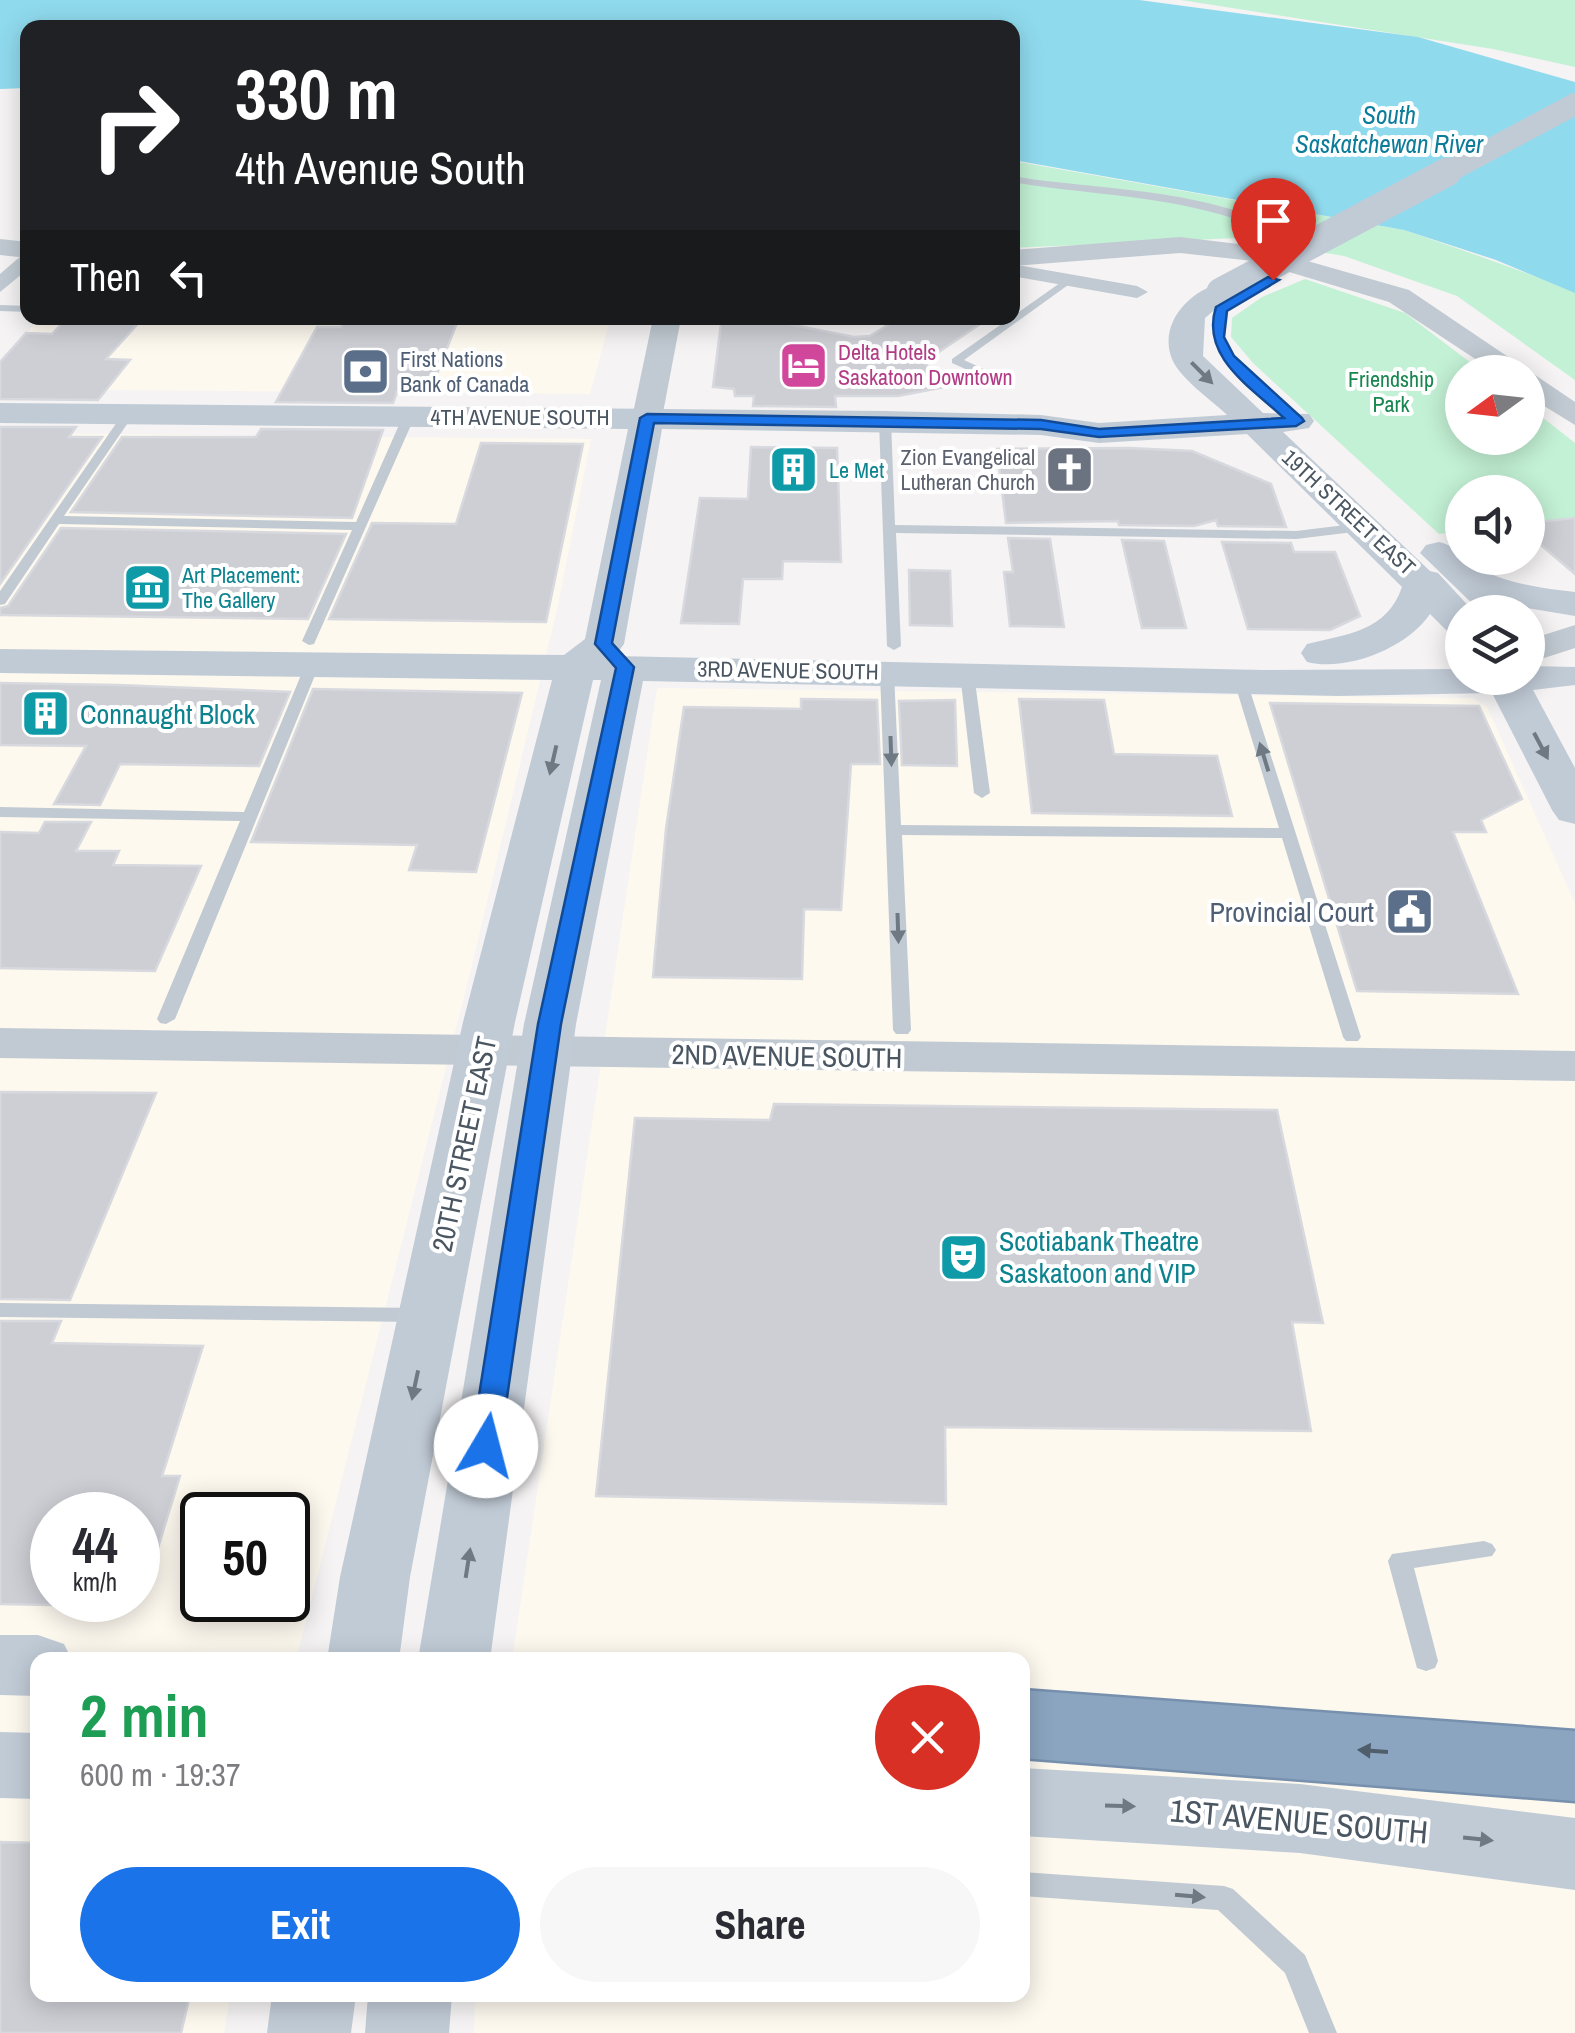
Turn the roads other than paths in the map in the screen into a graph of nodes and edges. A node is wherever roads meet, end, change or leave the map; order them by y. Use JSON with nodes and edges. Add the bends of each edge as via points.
{"nodes":[{"id":1,"x":1575,"y":104,"type":"edge"},
{"id":2,"x":1575,"y":118,"type":"edge"},
{"id":3,"x":1020,"y":180,"type":"edge"},
{"id":4,"x":1255,"y":254,"type":"junction"},
{"id":5,"x":1020,"y":257,"type":"edge"},
{"id":6,"x":20,"y":262,"type":"edge"},
{"id":7,"x":1020,"y":271,"type":"edge"},
{"id":8,"x":1070,"y":280,"type":"junction"},
{"id":9,"x":0,"y":286,"type":"edge"},
{"id":10,"x":1137,"y":292,"type":"dead end"},
{"id":11,"x":1020,"y":316,"type":"edge"},
{"id":12,"x":1218,"y":316,"type":"junction"},
{"id":13,"x":666,"y":325,"type":"edge"},
{"id":14,"x":1007,"y":325,"type":"edge"},
{"id":15,"x":1488,"y":355,"type":"edge"},
{"id":16,"x":1005,"y":383,"type":"dead end"},
{"id":17,"x":1545,"y":394,"type":"edge"},
{"id":18,"x":0,"y":413,"type":"edge"},
{"id":19,"x":128,"y":414,"type":"junction"},
{"id":20,"x":1267,"y":415,"type":"junction"},
{"id":21,"x":409,"y":416,"type":"junction"},
{"id":22,"x":1575,"y":416,"type":"edge"},
{"id":23,"x":647,"y":418,"type":"junction"},
{"id":24,"x":885,"y":421,"type":"junction"},
{"id":25,"x":57,"y":520,"type":"junction"},
{"id":26,"x":358,"y":526,"type":"junction"},
{"id":27,"x":1362,"y":527,"type":"junction"},
{"id":28,"x":889,"y":530,"type":"junction"},
{"id":29,"x":1466,"y":578,"type":"junction"},
{"id":30,"x":1424,"y":581,"type":"junction"},
{"id":31,"x":1485,"y":595,"type":"edge"},
{"id":32,"x":0,"y":601,"type":"edge"},
{"id":33,"x":1445,"y":604,"type":"edge"},
{"id":34,"x":1575,"y":604,"type":"edge"},
{"id":35,"x":0,"y":638,"type":"edge"},
{"id":36,"x":312,"y":652,"type":"junction"},
{"id":37,"x":1322,"y":652,"type":"junction"},
{"id":38,"x":1445,"y":654,"type":"edge"},
{"id":39,"x":601,"y":659,"type":"junction"},
{"id":40,"x":890,"y":659,"type":"junction"},
{"id":41,"x":0,"y":661,"type":"edge"},
{"id":42,"x":1545,"y":669,"type":"edge"},
{"id":43,"x":1445,"y":670,"type":"edge"},
{"id":44,"x":967,"y":674,"type":"junction"},
{"id":45,"x":1241,"y":681,"type":"junction"},
{"id":46,"x":982,"y":793,"type":"dead end"},
{"id":47,"x":1575,"y":810,"type":"edge"},
{"id":48,"x":0,"y":812,"type":"edge"},
{"id":49,"x":250,"y":817,"type":"junction"},
{"id":50,"x":894,"y":830,"type":"junction"},
{"id":51,"x":1287,"y":833,"type":"junction"},
{"id":52,"x":0,"y":1018,"type":"edge"},
{"id":53,"x":166,"y":1019,"type":"junction"},
{"id":54,"x":902,"y":1030,"type":"junction"},
{"id":55,"x":486,"y":1036,"type":"junction"},
{"id":56,"x":548,"y":1038,"type":"junction"},
{"id":57,"x":1352,"y":1038,"type":"junction"},
{"id":58,"x":1575,"y":1040,"type":"edge"},
{"id":59,"x":0,"y":1043,"type":"edge"},
{"id":60,"x":1575,"y":1066,"type":"edge"},
{"id":61,"x":0,"y":1310,"type":"edge"},
{"id":62,"x":430,"y":1315,"type":"junction"},
{"id":63,"x":1484,"y":1550,"type":"dead end"},
{"id":64,"x":364,"y":1652,"type":"edge"},
{"id":65,"x":455,"y":1652,"type":"edge"},
{"id":66,"x":1426,"y":1661,"type":"dead end"},
{"id":67,"x":0,"y":1665,"type":"edge"},
{"id":68,"x":30,"y":1666,"type":"edge"},
{"id":69,"x":1030,"y":1725,"type":"edge"},
{"id":70,"x":0,"y":1765,"type":"edge"},
{"id":71,"x":30,"y":1766,"type":"edge"},
{"id":72,"x":1575,"y":1766,"type":"edge"},
{"id":73,"x":1030,"y":1802,"type":"edge"},
{"id":74,"x":1575,"y":1854,"type":"edge"},
{"id":75,"x":1030,"y":1885,"type":"edge"},
{"id":76,"x":313,"y":2002,"type":"edge"},
{"id":77,"x":409,"y":2002,"type":"edge"},
{"id":78,"x":309,"y":2033,"type":"edge"},
{"id":79,"x":407,"y":2033,"type":"edge"},
{"id":80,"x":1323,"y":2033,"type":"edge"}],
"edges":[{"from":1,"to":12,"type":"main road","bridge":true},
{"from":2,"to":12,"type":"main road"},
{"from":3,"to":4,"type":"lane","via":[[1200,208],[1262,223],[1282,235]]},
{"from":4,"to":5,"type":"street","via":[[1180,245]]},
{"from":4,"to":15,"type":"street","via":[[1399,296]]},
{"from":6,"to":9,"type":"street"},
{"from":7,"to":8,"type":"street"},
{"from":8,"to":10,"type":"street"},
{"from":8,"to":11,"type":"lane"},
{"from":12,"to":20,"type":"main road","name":"19TH STREET EAST","via":[[1228,358]]},
{"from":13,"to":23,"type":"street","name":"20TH STREET EAST"},
{"from":14,"to":16,"type":"lane","via":[[956,361]]},
{"from":17,"to":22,"type":"street"},
{"from":18,"to":19,"type":"main road","name":"4TH AVENUE SOUTH"},
{"from":19,"to":21,"type":"main road","name":"4TH AVENUE SOUTH"},
{"from":19,"to":25,"type":"lane"},
{"from":20,"to":24,"type":"main road","name":"4TH AVENUE SOUTH","via":[[1099,433],[1041,424]]},
{"from":20,"to":27,"type":"main road","name":"19TH STREET EAST"},
{"from":20,"to":29,"type":"main road","name":"19TH STREET EAST"},
{"from":21,"to":23,"type":"main road","name":"4TH AVENUE SOUTH"},
{"from":21,"to":26,"type":"lane"},
{"from":23,"to":24,"type":"main road","name":"4TH AVENUE SOUTH"},
{"from":23,"to":39,"type":"main road","name":"20TH STREET EAST"},
{"from":24,"to":28,"type":"lane"},
{"from":25,"to":26,"type":"lane"},
{"from":25,"to":32,"type":"lane"},
{"from":26,"to":36,"type":"lane"},
{"from":27,"to":28,"type":"lane","via":[[1296,536]]},
{"from":27,"to":30,"type":"main road","name":"19TH STREET EAST"},
{"from":28,"to":40,"type":"lane"},
{"from":29,"to":31,"type":"main road","name":"19TH STREET EAST"},
{"from":29,"to":34,"type":"main road"},
{"from":30,"to":33,"type":"main road","name":"19TH STREET EAST"},
{"from":30,"to":37,"type":"main road","via":[[1416,610],[1400,628]]},
{"from":35,"to":36,"type":"main road","name":"3RD AVENUE SOUTH"},
{"from":36,"to":39,"type":"main road","name":"3RD AVENUE SOUTH"},
{"from":36,"to":41,"type":"main road","name":"3RD AVENUE SOUTH"},
{"from":36,"to":49,"type":"lane"},
{"from":37,"to":38,"type":"main road","name":"3RD AVENUE SOUTH"},
{"from":37,"to":40,"type":"main road","name":"3RD AVENUE SOUTH"},
{"from":39,"to":40,"type":"main road","name":"3RD AVENUE SOUTH"},
{"from":39,"to":55,"type":"main road","name":"20TH STREET EAST","one_way":true},
{"from":39,"to":56,"type":"main road","name":"20TH STREET EAST"},
{"from":40,"to":44,"type":"main road","name":"3RD AVENUE SOUTH"},
{"from":40,"to":50,"type":"lane","one_way":true},
{"from":42,"to":47,"type":"main road","one_way":true},
{"from":43,"to":45,"type":"main road","name":"3RD AVENUE SOUTH"},
{"from":44,"to":45,"type":"main road","name":"3RD AVENUE SOUTH"},
{"from":44,"to":46,"type":"lane"},
{"from":51,"to":45,"type":"lane","one_way":true},
{"from":48,"to":49,"type":"lane"},
{"from":49,"to":53,"type":"lane"},
{"from":50,"to":51,"type":"lane"},
{"from":50,"to":54,"type":"lane","one_way":true},
{"from":51,"to":57,"type":"lane"},
{"from":52,"to":53,"type":"street","name":"2ND AVENUE SOUTH"},
{"from":53,"to":55,"type":"street","name":"2ND AVENUE SOUTH"},
{"from":54,"to":56,"type":"street","name":"2ND AVENUE SOUTH"},
{"from":54,"to":57,"type":"street","name":"2ND AVENUE SOUTH"},
{"from":55,"to":56,"type":"street","name":"2ND AVENUE SOUTH"},
{"from":55,"to":59,"type":"street","name":"2ND AVENUE SOUTH"},
{"from":55,"to":62,"type":"main road","name":"20TH STREET EAST"},
{"from":56,"to":60,"type":"street","name":"2ND AVENUE SOUTH"},
{"from":65,"to":56,"type":"main road","name":"20TH STREET EAST","one_way":true},
{"from":57,"to":58,"type":"street","name":"2ND AVENUE SOUTH"},
{"from":61,"to":62,"type":"lane"},
{"from":62,"to":64,"type":"main road","name":"20TH STREET EAST","one_way":true},
{"from":63,"to":66,"type":"lane","via":[[1400,1561]]},
{"from":67,"to":68,"type":"main road"},
{"from":72,"to":69,"type":"highway","one_way":true},
{"from":70,"to":71,"type":"main road"},
{"from":73,"to":74,"type":"main road","name":"1ST AVENUE SOUTH","one_way":true,"via":[[1218,1810]]},
{"from":75,"to":80,"type":"lane","one_way":true,"via":[[1224,1898],[1295,1964]]},
{"from":76,"to":78,"type":"main road"},
{"from":77,"to":79,"type":"main road"}]}
